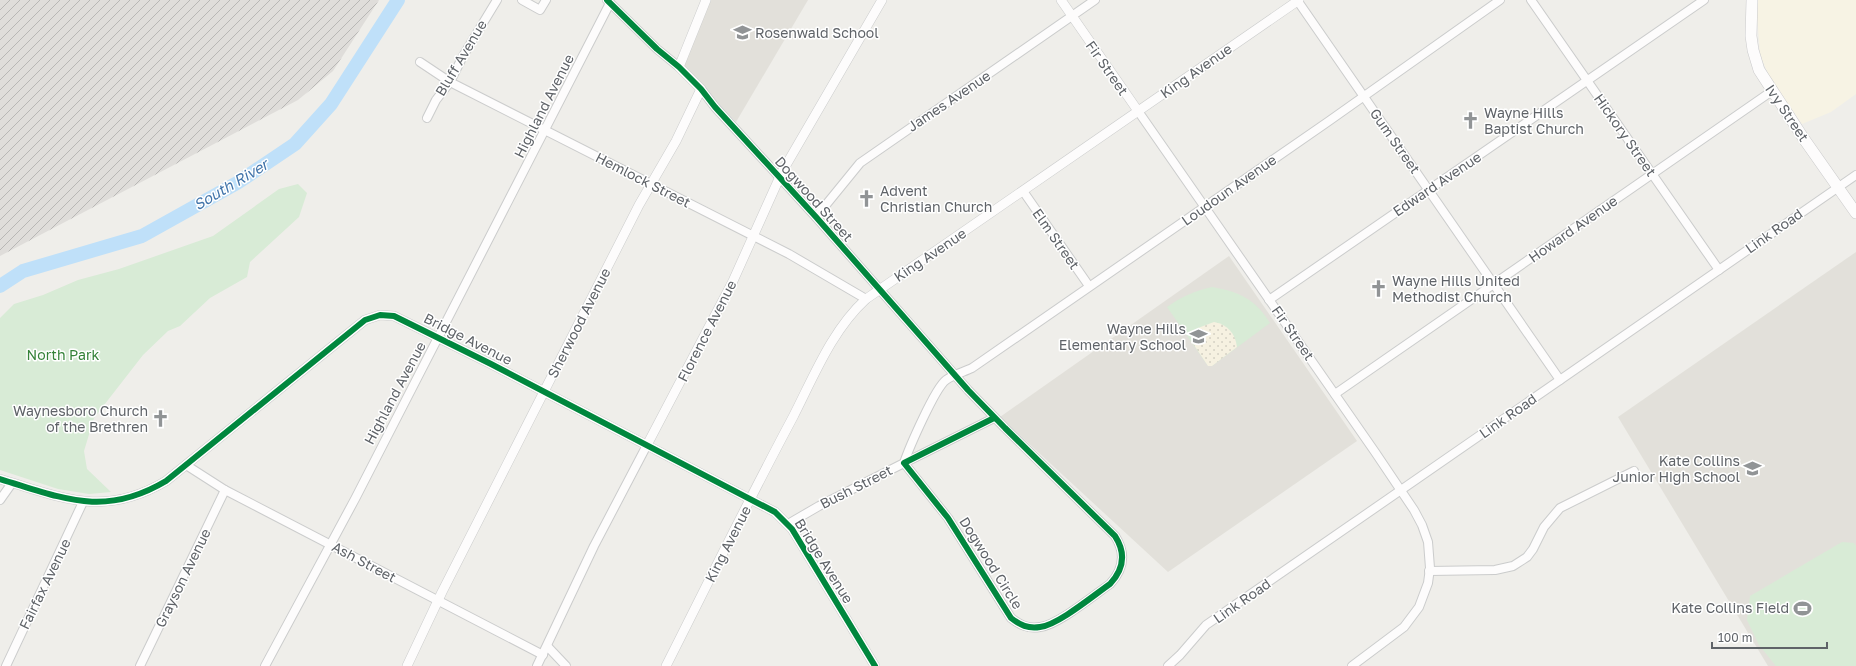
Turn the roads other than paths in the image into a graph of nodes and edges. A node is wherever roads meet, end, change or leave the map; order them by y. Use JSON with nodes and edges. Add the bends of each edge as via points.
{"nodes":[{"id":1,"x":497,"y":0,"type":"edge"},
{"id":2,"x":522,"y":0,"type":"edge"},
{"id":3,"x":546,"y":0,"type":"edge"},
{"id":4,"x":706,"y":0,"type":"edge"},
{"id":5,"x":882,"y":0,"type":"edge"},
{"id":6,"x":1061,"y":0,"type":"edge"},
{"id":7,"x":1095,"y":0,"type":"edge"},
{"id":8,"x":1298,"y":0,"type":"edge"},
{"id":9,"x":1500,"y":0,"type":"edge"},
{"id":10,"x":1531,"y":0,"type":"edge"},
{"id":11,"x":1704,"y":0,"type":"edge"},
{"id":12,"x":1752,"y":0,"type":"edge"},
{"id":13,"x":609,"y":2,"type":"edge"},
{"id":14,"x":1072,"y":16,"type":"junction"},
{"id":15,"x":420,"y":62,"type":"dead end"},
{"id":16,"x":679,"y":67,"type":"junction"},
{"id":17,"x":1587,"y":81,"type":"junction"},
{"id":18,"x":450,"y":82,"type":"junction"},
{"id":19,"x":701,"y":89,"type":"junction"},
{"id":20,"x":1772,"y":91,"type":"junction"},
{"id":21,"x":1363,"y":96,"type":"junction"},
{"id":22,"x":1138,"y":111,"type":"junction"},
{"id":23,"x":427,"y":118,"type":"dead end"},
{"id":24,"x":545,"y":130,"type":"junction"},
{"id":25,"x":1652,"y":174,"type":"junction"},
{"id":26,"x":1856,"y":175,"type":"edge"},
{"id":27,"x":780,"y":178,"type":"junction"},
{"id":28,"x":651,"y":184,"type":"junction"},
{"id":29,"x":1838,"y":187,"type":"junction"},
{"id":30,"x":1429,"y":190,"type":"junction"},
{"id":31,"x":1023,"y":191,"type":"junction"},
{"id":32,"x":1204,"y":207,"type":"junction"},
{"id":33,"x":1856,"y":213,"type":"edge"},
{"id":34,"x":816,"y":217,"type":"junction"},
{"id":35,"x":753,"y":236,"type":"junction"},
{"id":36,"x":1719,"y":270,"type":"junction"},
{"id":37,"x":1494,"y":285,"type":"junction"},
{"id":38,"x":1089,"y":286,"type":"junction"},
{"id":39,"x":878,"y":290,"type":"junction"},
{"id":40,"x":866,"y":299,"type":"junction"},
{"id":41,"x":1269,"y":300,"type":"junction"},
{"id":42,"x":438,"y":337,"type":"junction"},
{"id":43,"x":955,"y":376,"type":"junction"},
{"id":44,"x":1560,"y":380,"type":"junction"},
{"id":45,"x":544,"y":392,"type":"junction"},
{"id":46,"x":1335,"y":394,"type":"junction"},
{"id":47,"x":994,"y":418,"type":"junction"},
{"id":48,"x":648,"y":445,"type":"junction"},
{"id":49,"x":904,"y":464,"type":"junction"},
{"id":50,"x":186,"y":465,"type":"junction"},
{"id":51,"x":1634,"y":471,"type":"dead end"},
{"id":52,"x":0,"y":479,"type":"edge"},
{"id":53,"x":12,"y":483,"type":"junction"},
{"id":54,"x":226,"y":490,"type":"junction"},
{"id":55,"x":1401,"y":490,"type":"junction"},
{"id":56,"x":751,"y":498,"type":"junction"},
{"id":57,"x":0,"y":500,"type":"edge"},
{"id":58,"x":83,"y":502,"type":"junction"},
{"id":59,"x":788,"y":524,"type":"junction"},
{"id":60,"x":330,"y":544,"type":"junction"},
{"id":61,"x":1429,"y":571,"type":"junction"},
{"id":62,"x":438,"y":600,"type":"junction"},
{"id":63,"x":548,"y":647,"type":"junction"},
{"id":64,"x":543,"y":655,"type":"junction"},
{"id":65,"x":6,"y":666,"type":"edge"},
{"id":66,"x":140,"y":666,"type":"edge"},
{"id":67,"x":265,"y":666,"type":"edge"},
{"id":68,"x":407,"y":666,"type":"edge"},
{"id":69,"x":538,"y":666,"type":"edge"},
{"id":70,"x":566,"y":666,"type":"edge"},
{"id":71,"x":666,"y":666,"type":"edge"},
{"id":72,"x":875,"y":666,"type":"edge"},
{"id":73,"x":1168,"y":666,"type":"edge"},
{"id":74,"x":1352,"y":666,"type":"edge"}],
"edges":[{"from":1,"to":18,"type":"street","name":"Bluff Avenue"},
{"from":2,"to":3,"type":"street","via":[[540,10]]},
{"from":4,"to":16,"type":"street"},
{"from":5,"to":27,"type":"street","name":"Florence Avenue"},
{"from":6,"to":14,"type":"street","name":"Fir Street"},
{"from":7,"to":14,"type":"street","name":"James Avenue"},
{"from":8,"to":21,"type":"street","name":"Gum Street"},
{"from":8,"to":22,"type":"street","name":"King Avenue"},
{"from":9,"to":21,"type":"street","name":"Loudoun Avenue"},
{"from":10,"to":17,"type":"street","name":"Hickory Street"},
{"from":11,"to":17,"type":"street","name":"Edward Avenue"},
{"from":12,"to":20,"type":"main road","name":"Ivy Street","via":[[1750,24],[1753,50],[1759,70]]},
{"from":13,"to":16,"type":"street","name":"Dogwood Street"},
{"from":13,"to":24,"type":"street","name":"Highland Avenue"},
{"from":14,"to":22,"type":"street","name":"Fir Street"},
{"from":14,"to":34,"type":"street","name":"James Avenue","via":[[860,163]]},
{"from":15,"to":18,"type":"street","name":"Hemlock Street"},
{"from":16,"to":19,"type":"street","name":"Dogwood Street"},
{"from":17,"to":25,"type":"street","name":"Hickory Street"},
{"from":17,"to":30,"type":"street","name":"Edward Avenue"},
{"from":18,"to":23,"type":"street","name":"Bluff Avenue","via":[[436,100]]},
{"from":18,"to":24,"type":"street","name":"Hemlock Street"},
{"from":19,"to":27,"type":"street","name":"Dogwood Street"},
{"from":19,"to":28,"type":"street","name":"Sherwood Avenue","via":[[676,141]]},
{"from":20,"to":25,"type":"street","name":"Howard Avenue"},
{"from":20,"to":29,"type":"main road","name":"Ivy Street"},
{"from":21,"to":30,"type":"street","name":"Gum Street"},
{"from":21,"to":32,"type":"street","name":"Loudoun Avenue"},
{"from":22,"to":31,"type":"street","name":"King Avenue"},
{"from":22,"to":32,"type":"street","name":"Fir Street"},
{"from":24,"to":28,"type":"street","name":"Hemlock Street"},
{"from":24,"to":42,"type":"street","name":"Highland Avenue"},
{"from":25,"to":36,"type":"street","name":"Hickory Street"},
{"from":25,"to":37,"type":"street","name":"Howard Avenue"},
{"from":26,"to":29,"type":"street","name":"Link Road"},
{"from":27,"to":34,"type":"street","name":"Dogwood Street"},
{"from":27,"to":35,"type":"street","name":"Florence Avenue"},
{"from":28,"to":35,"type":"street","name":"Hemlock Street"},
{"from":28,"to":45,"type":"street","name":"Sherwood Avenue"},
{"from":29,"to":33,"type":"main road","name":"Ivy Street"},
{"from":29,"to":36,"type":"street","name":"Link Road"},
{"from":30,"to":37,"type":"street","name":"Gum Street"},
{"from":30,"to":41,"type":"street","name":"Edward Avenue"},
{"from":31,"to":38,"type":"street","name":"Elm Street"},
{"from":31,"to":39,"type":"street","name":"King Avenue"},
{"from":32,"to":38,"type":"street","name":"Loudoun Avenue"},
{"from":32,"to":41,"type":"street","name":"Fir Street"},
{"from":34,"to":39,"type":"street","name":"Dogwood Street"},
{"from":35,"to":40,"type":"street","name":"Hemlock Street"},
{"from":35,"to":48,"type":"street","name":"Florence Avenue","via":[[733,281]]},
{"from":36,"to":44,"type":"street","name":"Link Road"},
{"from":37,"to":44,"type":"street","name":"Gum Street"},
{"from":37,"to":46,"type":"street","name":"Howard Avenue"},
{"from":38,"to":43,"type":"street","name":"Loudoun Avenue","via":[[972,368]]},
{"from":39,"to":40,"type":"street","name":"King Avenue"},
{"from":39,"to":43,"type":"street","name":"Dogwood Street"},
{"from":40,"to":56,"type":"street","name":"King Avenue","via":[[840,327]]},
{"from":41,"to":46,"type":"street","name":"Fir Street"},
{"from":42,"to":45,"type":"street","name":"Bridge Avenue"},
{"from":42,"to":50,"type":"street","name":"Bridge Avenue","via":[[394,316],[380,315],[365,320]]},
{"from":42,"to":60,"type":"street","name":"Highland Avenue"},
{"from":43,"to":47,"type":"street","name":"Dogwood Street"},
{"from":43,"to":49,"type":"street","name":"Bush Street","via":[[946,380],[939,389],[909,448]]},
{"from":44,"to":55,"type":"street","name":"Link Road"},
{"from":45,"to":48,"type":"street","name":"Bridge Avenue"},
{"from":45,"to":62,"type":"street","name":"Sherwood Avenue"},
{"from":46,"to":55,"type":"street","name":"Fir Street"},
{"from":47,"to":49,"type":"street","name":"Bush Street"},
{"from":47,"to":49,"type":"street","name":"Dogwood Circle","via":[[1115,536],[1122,551],[1120,570],[1110,584],[1048,625],[1032,628],[1011,618],[948,518]]},
{"from":48,"to":56,"type":"street","name":"Bridge Avenue"},
{"from":48,"to":63,"type":"street","name":"Florence Avenue","via":[[594,546]]},
{"from":49,"to":59,"type":"street","name":"Bush Street"},
{"from":50,"to":54,"type":"street","name":"Ash Street"},
{"from":50,"to":58,"type":"street","name":"Bridge Avenue","via":[[166,481],[140,494],[111,501]]},
{"from":51,"to":61,"type":"street","via":[[1560,508],[1544,527],[1534,549],[1513,566],[1494,570]]},
{"from":52,"to":53,"type":"street","name":"Bridge Avenue"},
{"from":53,"to":57,"type":"street"},
{"from":53,"to":58,"type":"street","name":"Bridge Avenue"},
{"from":54,"to":60,"type":"street","name":"Ash Street"},
{"from":54,"to":66,"type":"street","name":"Grayson Avenue"},
{"from":55,"to":61,"type":"street","name":"Fir Street","via":[[1424,531],[1429,552]]},
{"from":55,"to":73,"type":"street","name":"Link Road","via":[[1206,625]]},
{"from":56,"to":59,"type":"street","name":"Bridge Avenue","via":[[775,512]]},
{"from":56,"to":71,"type":"street","name":"King Avenue"},
{"from":58,"to":65,"type":"street","name":"Fairfax Avenue"},
{"from":59,"to":72,"type":"street","name":"Bridge Avenue"},
{"from":60,"to":62,"type":"street","name":"Ash Street"},
{"from":60,"to":67,"type":"street","name":"Highland Avenue"},
{"from":61,"to":74,"type":"street","name":"Fir Street","via":[[1425,594],[1411,619],[1393,636]]},
{"from":62,"to":64,"type":"street","name":"Ash Street"},
{"from":62,"to":68,"type":"street","name":"Sherwood Avenue"},
{"from":63,"to":64,"type":"street","name":"Florence Avenue"},
{"from":63,"to":70,"type":"street"},
{"from":64,"to":69,"type":"street","name":"Florence Avenue"}]}
